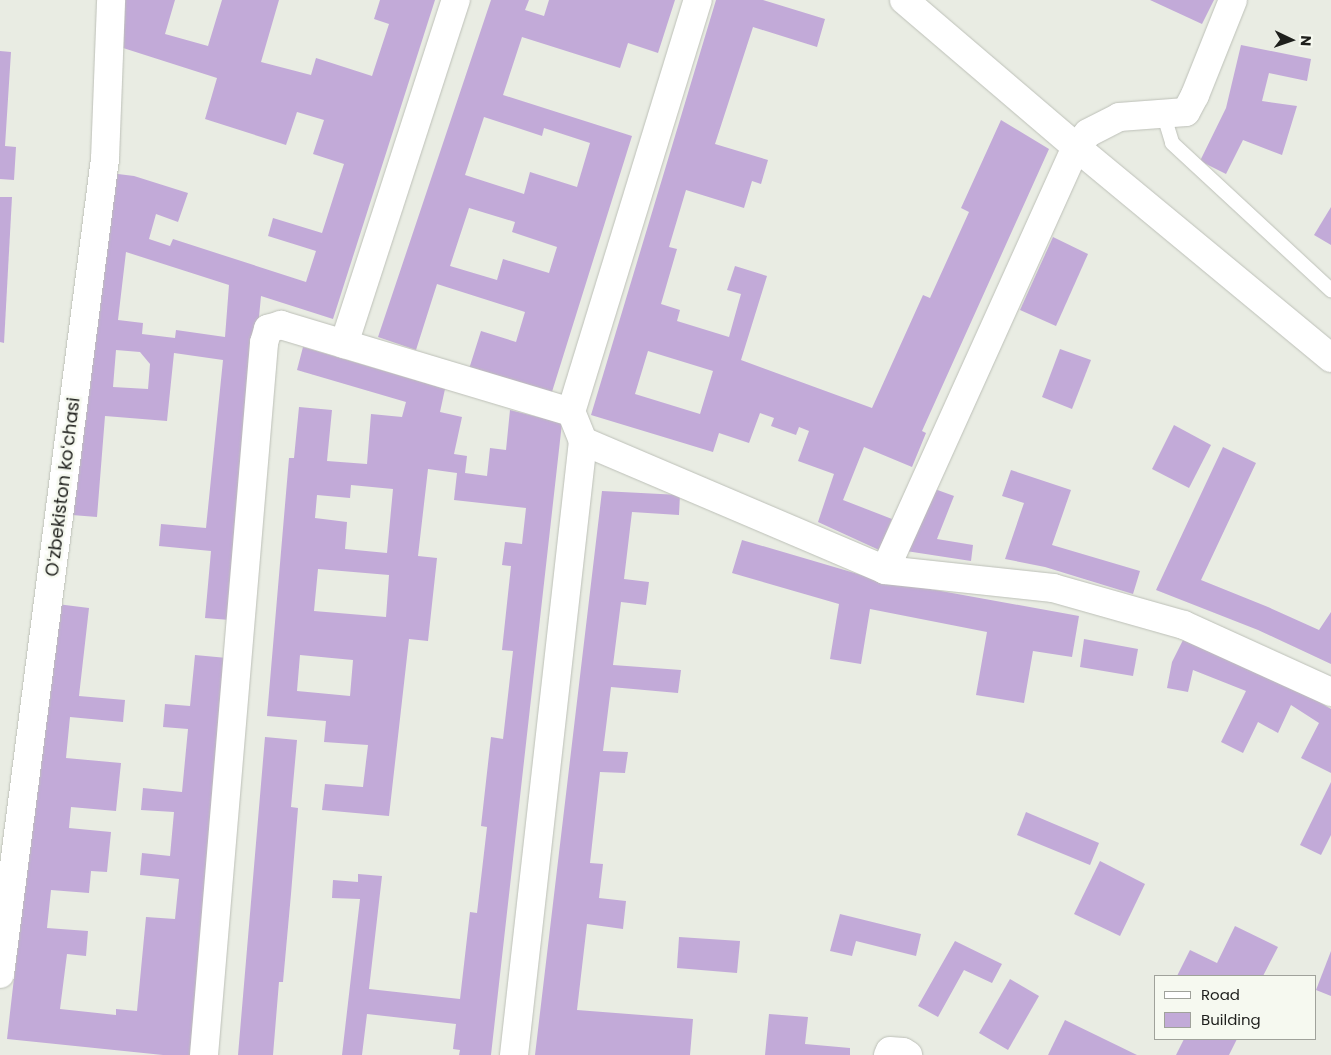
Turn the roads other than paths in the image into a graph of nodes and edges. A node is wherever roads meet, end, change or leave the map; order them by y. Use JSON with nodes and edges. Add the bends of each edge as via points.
{"nodes":[{"id":1,"x":111,"y":0,"type":"edge"},
{"id":2,"x":456,"y":0,"type":"edge"},
{"id":3,"x":698,"y":0,"type":"edge"},
{"id":4,"x":904,"y":0,"type":"edge"},
{"id":5,"x":1233,"y":0,"type":"edge"},
{"id":6,"x":1164,"y":116,"type":"junction"},
{"id":7,"x":1076,"y":147,"type":"junction"},
{"id":8,"x":1331,"y":290,"type":"edge"},
{"id":9,"x":344,"y":344,"type":"junction"},
{"id":10,"x":1331,"y":358,"type":"edge"},
{"id":11,"x":571,"y":412,"type":"junction"},
{"id":12,"x":583,"y":441,"type":"junction"},
{"id":13,"x":885,"y":570,"type":"junction"},
{"id":14,"x":1331,"y":692,"type":"edge"},
{"id":15,"x":0,"y":974,"type":"edge"},
{"id":16,"x":204,"y":1055,"type":"edge"},
{"id":17,"x":514,"y":1055,"type":"edge"},
{"id":18,"x":888,"y":1055,"type":"edge"},
{"id":19,"x":908,"y":1055,"type":"edge"}],
"edges":[{"from":1,"to":15,"type":"street","name":"Oʻzbekiston koʻchasi","via":[[105,159]]},
{"from":2,"to":9,"type":"street"},
{"from":3,"to":11,"type":"street"},
{"from":4,"to":7,"type":"street"},
{"from":5,"to":6,"type":"street","via":[[1186,112]]},
{"from":6,"to":7,"type":"street","via":[[1119,117],[1088,133]]},
{"from":6,"to":8,"type":"lane","via":[[1172,143]]},
{"from":7,"to":10,"type":"street"},
{"from":7,"to":13,"type":"street"},
{"from":9,"to":11,"type":"street"},
{"from":9,"to":16,"type":"street","via":[[281,325],[268,329],[264,343]]},
{"from":11,"to":12,"type":"street"},
{"from":12,"to":13,"type":"street"},
{"from":12,"to":17,"type":"street"},
{"from":13,"to":14,"type":"street","via":[[1053,588],[1184,625]]},
{"from":18,"to":19,"type":"street","via":[[890,1051]]}]}
